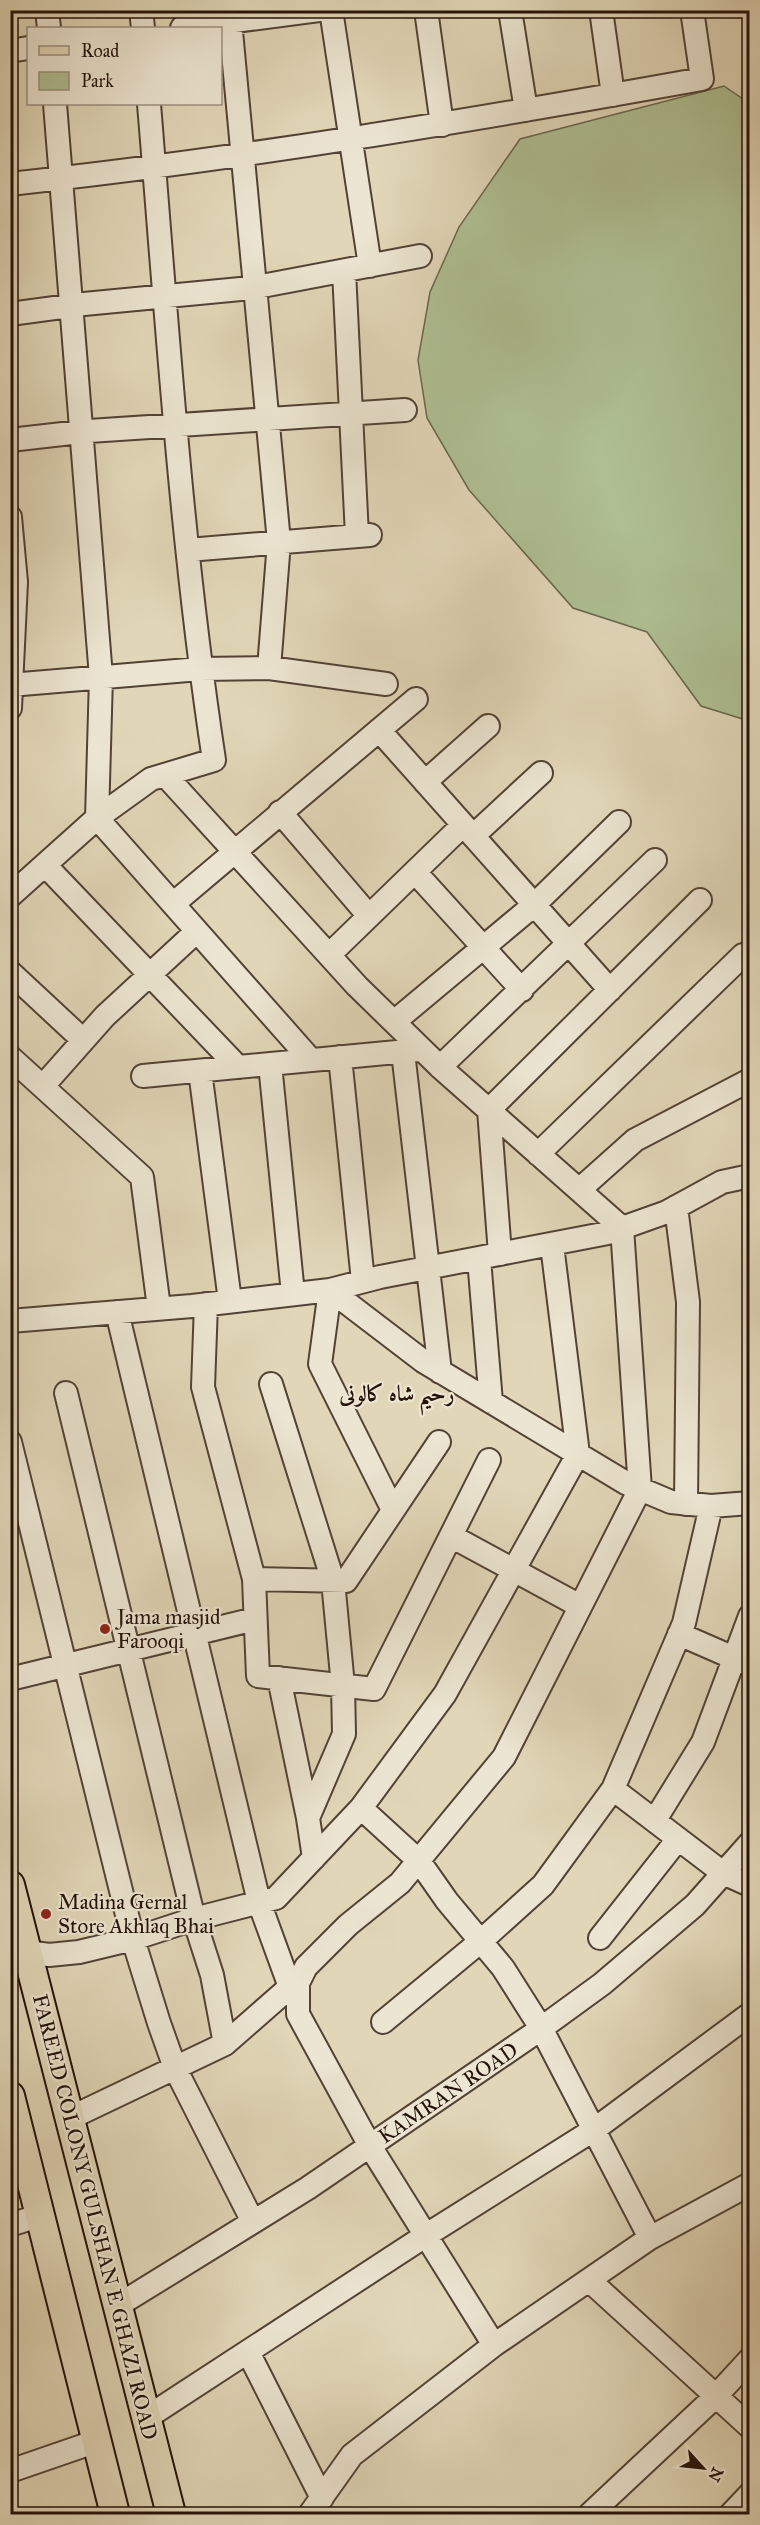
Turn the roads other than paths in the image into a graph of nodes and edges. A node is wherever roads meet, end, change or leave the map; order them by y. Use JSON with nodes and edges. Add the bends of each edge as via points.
{"nodes":[{"id":1,"x":47,"y":10,"type":"edge"},
{"id":2,"x":141,"y":10,"type":"edge"},
{"id":3,"x":319,"y":10,"type":"edge"},
{"id":4,"x":331,"y":10,"type":"edge"},
{"id":5,"x":426,"y":10,"type":"edge"},
{"id":6,"x":510,"y":10,"type":"edge"},
{"id":7,"x":601,"y":10,"type":"edge"},
{"id":8,"x":692,"y":10,"type":"edge"},
{"id":9,"x":229,"y":16,"type":"edge"},
{"id":10,"x":49,"y":27,"type":"edge"},
{"id":11,"x":143,"y":27,"type":"edge"},
{"id":12,"x":186,"y":27,"type":"edge"},
{"id":13,"x":27,"y":48,"type":"edge"},
{"id":14,"x":10,"y":51,"type":"edge"},
{"id":15,"x":613,"y":95,"type":"junction"},
{"id":16,"x":55,"y":105,"type":"edge"},
{"id":17,"x":149,"y":105,"type":"edge"},
{"id":18,"x":526,"y":110,"type":"junction"},
{"id":19,"x":442,"y":124,"type":"junction"},
{"id":20,"x":350,"y":138,"type":"junction"},
{"id":21,"x":242,"y":154,"type":"junction"},
{"id":22,"x":154,"y":166,"type":"junction"},
{"id":23,"x":61,"y":178,"type":"junction"},
{"id":24,"x":10,"y":184,"type":"edge"},
{"id":25,"x":420,"y":256,"type":"dead end"},
{"id":26,"x":370,"y":266,"type":"junction"},
{"id":27,"x":344,"y":271,"type":"junction"},
{"id":28,"x":255,"y":288,"type":"junction"},
{"id":29,"x":165,"y":296,"type":"junction"},
{"id":30,"x":71,"y":306,"type":"junction"},
{"id":31,"x":10,"y":314,"type":"edge"},
{"id":32,"x":405,"y":410,"type":"dead end"},
{"id":33,"x":351,"y":414,"type":"junction"},
{"id":34,"x":267,"y":419,"type":"junction"},
{"id":35,"x":176,"y":425,"type":"junction"},
{"id":36,"x":81,"y":432,"type":"junction"},
{"id":37,"x":10,"y":440,"type":"edge"},
{"id":38,"x":10,"y":517,"type":"edge"},
{"id":39,"x":279,"y":542,"type":"junction"},
{"id":40,"x":188,"y":550,"type":"junction"},
{"id":41,"x":269,"y":668,"type":"junction"},
{"id":42,"x":200,"y":669,"type":"junction"},
{"id":43,"x":101,"y":677,"type":"junction"},
{"id":44,"x":386,"y":684,"type":"dead end"},
{"id":45,"x":11,"y":685,"type":"edge"},
{"id":46,"x":416,"y":699,"type":"dead end"},
{"id":47,"x":10,"y":708,"type":"edge"},
{"id":48,"x":488,"y":726,"type":"dead end"},
{"id":49,"x":379,"y":730,"type":"junction"},
{"id":50,"x":541,"y":773,"type":"dead end"},
{"id":51,"x":165,"y":775,"type":"junction"},
{"id":52,"x":425,"y":783,"type":"junction"},
{"id":53,"x":280,"y":813,"type":"junction"},
{"id":54,"x":97,"y":818,"type":"junction"},
{"id":55,"x":619,"y":822,"type":"dead end"},
{"id":56,"x":468,"y":831,"type":"junction"},
{"id":57,"x":234,"y":850,"type":"junction"},
{"id":58,"x":655,"y":860,"type":"dead end"},
{"id":59,"x":45,"y":865,"type":"junction"},
{"id":60,"x":415,"y":872,"type":"junction"},
{"id":61,"x":10,"y":896,"type":"edge"},
{"id":62,"x":700,"y":900,"type":"dead end"},
{"id":63,"x":173,"y":904,"type":"junction"},
{"id":64,"x":534,"y":905,"type":"junction"},
{"id":65,"x":369,"y":916,"type":"junction"},
{"id":66,"x":197,"y":931,"type":"junction"},
{"id":67,"x":569,"y":945,"type":"junction"},
{"id":68,"x":483,"y":947,"type":"junction"},
{"id":69,"x":329,"y":955,"type":"junction"},
{"id":70,"x":743,"y":955,"type":"dead end"},
{"id":71,"x":10,"y":972,"type":"edge"},
{"id":72,"x":149,"y":974,"type":"junction"},
{"id":73,"x":522,"y":990,"type":"junction"},
{"id":74,"x":610,"y":990,"type":"junction"},
{"id":75,"x":394,"y":1022,"type":"junction"},
{"id":76,"x":83,"y":1040,"type":"junction"},
{"id":77,"x":413,"y":1051,"type":"junction"},
{"id":78,"x":10,"y":1057,"type":"edge"},
{"id":79,"x":340,"y":1057,"type":"junction"},
{"id":80,"x":311,"y":1060,"type":"junction"},
{"id":81,"x":270,"y":1064,"type":"junction"},
{"id":82,"x":238,"y":1067,"type":"junction"},
{"id":83,"x":440,"y":1067,"type":"junction"},
{"id":84,"x":200,"y":1071,"type":"junction"},
{"id":85,"x":143,"y":1076,"type":"dead end"},
{"id":86,"x":750,"y":1080,"type":"edge"},
{"id":87,"x":43,"y":1086,"type":"junction"},
{"id":88,"x":489,"y":1110,"type":"junction"},
{"id":89,"x":538,"y":1154,"type":"junction"},
{"id":90,"x":750,"y":1176,"type":"edge"},
{"id":91,"x":579,"y":1190,"type":"junction"},
{"id":92,"x":676,"y":1207,"type":"junction"},
{"id":93,"x":622,"y":1228,"type":"junction"},
{"id":94,"x":552,"y":1245,"type":"junction"},
{"id":95,"x":490,"y":1256,"type":"junction"},
{"id":96,"x":428,"y":1268,"type":"junction"},
{"id":97,"x":363,"y":1281,"type":"junction"},
{"id":98,"x":330,"y":1290,"type":"junction"},
{"id":99,"x":293,"y":1294,"type":"junction"},
{"id":100,"x":230,"y":1301,"type":"junction"},
{"id":101,"x":206,"y":1304,"type":"junction"},
{"id":102,"x":159,"y":1308,"type":"junction"},
{"id":103,"x":117,"y":1312,"type":"junction"},
{"id":104,"x":10,"y":1321,"type":"edge"},
{"id":105,"x":440,"y":1372,"type":"junction"},
{"id":106,"x":271,"y":1384,"type":"dead end"},
{"id":107,"x":66,"y":1393,"type":"dead end"},
{"id":108,"x":491,"y":1402,"type":"junction"},
{"id":109,"x":10,"y":1442,"type":"edge"},
{"id":110,"x":439,"y":1442,"type":"dead end"},
{"id":111,"x":578,"y":1454,"type":"junction"},
{"id":112,"x":489,"y":1460,"type":"dead end"},
{"id":113,"x":640,"y":1489,"type":"junction"},
{"id":114,"x":750,"y":1503,"type":"edge"},
{"id":115,"x":686,"y":1504,"type":"junction"},
{"id":116,"x":711,"y":1506,"type":"junction"},
{"id":117,"x":393,"y":1510,"type":"junction"},
{"id":118,"x":451,"y":1536,"type":"junction"},
{"id":119,"x":513,"y":1570,"type":"junction"},
{"id":120,"x":254,"y":1579,"type":"junction"},
{"id":121,"x":333,"y":1581,"type":"junction"},
{"id":122,"x":580,"y":1606,"type":"junction"},
{"id":123,"x":750,"y":1616,"type":"edge"},
{"id":124,"x":255,"y":1619,"type":"junction"},
{"id":125,"x":195,"y":1634,"type":"junction"},
{"id":126,"x":679,"y":1634,"type":"junction"},
{"id":127,"x":129,"y":1650,"type":"junction"},
{"id":128,"x":742,"y":1661,"type":"edge"},
{"id":129,"x":65,"y":1665,"type":"junction"},
{"id":130,"x":279,"y":1678,"type":"junction"},
{"id":131,"x":10,"y":1679,"type":"edge"},
{"id":132,"x":343,"y":1686,"type":"junction"},
{"id":133,"x":613,"y":1789,"type":"junction"},
{"id":134,"x":362,"y":1808,"type":"junction"},
{"id":135,"x":308,"y":1818,"type":"junction"},
{"id":136,"x":655,"y":1820,"type":"junction"},
{"id":137,"x":678,"y":1839,"type":"junction"},
{"id":138,"x":750,"y":1843,"type":"edge"},
{"id":139,"x":314,"y":1858,"type":"junction"},
{"id":140,"x":419,"y":1861,"type":"junction"},
{"id":141,"x":723,"y":1873,"type":"junction"},
{"id":142,"x":10,"y":1885,"type":"edge"},
{"id":143,"x":750,"y":1885,"type":"edge"},
{"id":144,"x":259,"y":1902,"type":"junction"},
{"id":145,"x":194,"y":1918,"type":"junction"},
{"id":146,"x":600,"y":1938,"type":"dead end"},
{"id":147,"x":134,"y":1939,"type":"junction"},
{"id":148,"x":481,"y":1941,"type":"junction"},
{"id":149,"x":19,"y":1954,"type":"edge"},
{"id":150,"x":293,"y":1990,"type":"junction"},
{"id":151,"x":750,"y":2014,"type":"edge"},
{"id":152,"x":383,"y":2022,"type":"dead end"},
{"id":153,"x":541,"y":2028,"type":"junction"},
{"id":154,"x":225,"y":2044,"type":"junction"},
{"id":155,"x":175,"y":2068,"type":"junction"},
{"id":156,"x":10,"y":2096,"type":"edge"},
{"id":157,"x":70,"y":2118,"type":"junction"},
{"id":158,"x":595,"y":2129,"type":"junction"},
{"id":159,"x":370,"y":2146,"type":"junction"},
{"id":160,"x":750,"y":2184,"type":"edge"},
{"id":161,"x":40,"y":2215,"type":"junction"},
{"id":162,"x":253,"y":2222,"type":"junction"},
{"id":163,"x":10,"y":2225,"type":"edge"},
{"id":164,"x":425,"y":2236,"type":"junction"},
{"id":165,"x":651,"y":2238,"type":"junction"},
{"id":166,"x":590,"y":2281,"type":"junction"},
{"id":167,"x":117,"y":2306,"type":"junction"},
{"id":168,"x":494,"y":2345,"type":"junction"},
{"id":169,"x":248,"y":2352,"type":"junction"},
{"id":170,"x":750,"y":2359,"type":"edge"},
{"id":171,"x":716,"y":2396,"type":"junction"},
{"id":172,"x":146,"y":2418,"type":"junction"},
{"id":173,"x":750,"y":2427,"type":"edge"},
{"id":174,"x":97,"y":2441,"type":"junction"},
{"id":175,"x":10,"y":2471,"type":"edge"},
{"id":176,"x":750,"y":2494,"type":"edge"},
{"id":177,"x":316,"y":2506,"type":"edge"},
{"id":178,"x":115,"y":2514,"type":"edge"},
{"id":179,"x":171,"y":2514,"type":"edge"},
{"id":180,"x":590,"y":2514,"type":"edge"},
{"id":181,"x":731,"y":2514,"type":"edge"}],
"edges":[{"from":1,"to":10,"type":"street"},
{"from":2,"to":11,"type":"street"},
{"from":3,"to":9,"type":"street"},
{"from":4,"to":20,"type":"street"},
{"from":5,"to":19,"type":"street"},
{"from":6,"to":18,"type":"street"},
{"from":7,"to":15,"type":"street"},
{"from":8,"to":15,"type":"street","via":[[702,79]]},
{"from":9,"to":12,"type":"street"},
{"from":9,"to":21,"type":"street"},
{"from":13,"to":14,"type":"street"},
{"from":15,"to":18,"type":"street"},
{"from":16,"to":23,"type":"street"},
{"from":17,"to":22,"type":"street"},
{"from":18,"to":19,"type":"street"},
{"from":19,"to":20,"type":"street"},
{"from":20,"to":21,"type":"street"},
{"from":20,"to":26,"type":"street"},
{"from":21,"to":22,"type":"street"},
{"from":21,"to":28,"type":"street"},
{"from":22,"to":23,"type":"street"},
{"from":22,"to":29,"type":"street"},
{"from":23,"to":24,"type":"street"},
{"from":23,"to":30,"type":"street"},
{"from":25,"to":26,"type":"street"},
{"from":26,"to":27,"type":"street"},
{"from":27,"to":28,"type":"street"},
{"from":27,"to":33,"type":"street"},
{"from":28,"to":29,"type":"street"},
{"from":28,"to":34,"type":"street"},
{"from":29,"to":30,"type":"street"},
{"from":29,"to":35,"type":"street"},
{"from":30,"to":31,"type":"street"},
{"from":30,"to":36,"type":"street"},
{"from":32,"to":33,"type":"street"},
{"from":33,"to":34,"type":"street"},
{"from":33,"to":39,"type":"street","via":[[364,536]]},
{"from":34,"to":35,"type":"street"},
{"from":34,"to":39,"type":"street"},
{"from":35,"to":36,"type":"street"},
{"from":35,"to":40,"type":"street"},
{"from":36,"to":37,"type":"street"},
{"from":36,"to":43,"type":"street"},
{"from":38,"to":45,"type":"street","via":[[16,582]]},
{"from":39,"to":40,"type":"street"},
{"from":39,"to":41,"type":"street"},
{"from":40,"to":42,"type":"street"},
{"from":41,"to":42,"type":"street"},
{"from":41,"to":44,"type":"street"},
{"from":42,"to":43,"type":"street"},
{"from":42,"to":51,"type":"street","via":[[214,760]]},
{"from":43,"to":45,"type":"street"},
{"from":43,"to":54,"type":"street"},
{"from":45,"to":47,"type":"street"},
{"from":46,"to":49,"type":"street"},
{"from":48,"to":52,"type":"street"},
{"from":49,"to":52,"type":"street"},
{"from":49,"to":53,"type":"street"},
{"from":50,"to":56,"type":"street"},
{"from":51,"to":54,"type":"street","via":[[151,779]]},
{"from":51,"to":57,"type":"street"},
{"from":52,"to":56,"type":"street"},
{"from":53,"to":57,"type":"street"},
{"from":53,"to":65,"type":"street"},
{"from":54,"to":59,"type":"street"},
{"from":54,"to":63,"type":"street"},
{"from":55,"to":64,"type":"street"},
{"from":56,"to":60,"type":"street"},
{"from":56,"to":64,"type":"street"},
{"from":57,"to":63,"type":"street"},
{"from":57,"to":69,"type":"street"},
{"from":58,"to":67,"type":"street"},
{"from":59,"to":61,"type":"street"},
{"from":59,"to":72,"type":"street"},
{"from":60,"to":65,"type":"street"},
{"from":60,"to":68,"type":"street"},
{"from":62,"to":74,"type":"street"},
{"from":63,"to":66,"type":"street"},
{"from":64,"to":67,"type":"street"},
{"from":64,"to":68,"type":"street"},
{"from":65,"to":69,"type":"street"},
{"from":66,"to":72,"type":"street"},
{"from":66,"to":80,"type":"street"},
{"from":67,"to":73,"type":"street"},
{"from":67,"to":74,"type":"street"},
{"from":68,"to":73,"type":"street"},
{"from":68,"to":75,"type":"street"},
{"from":69,"to":75,"type":"street"},
{"from":70,"to":89,"type":"street"},
{"from":71,"to":76,"type":"street"},
{"from":72,"to":76,"type":"street"},
{"from":72,"to":82,"type":"street"},
{"from":73,"to":83,"type":"street"},
{"from":74,"to":88,"type":"street"},
{"from":75,"to":77,"type":"street"},
{"from":76,"to":87,"type":"street"},
{"from":77,"to":79,"type":"street"},
{"from":77,"to":83,"type":"street"},
{"from":77,"to":96,"type":"street"},
{"from":78,"to":87,"type":"street"},
{"from":79,"to":80,"type":"street"},
{"from":79,"to":97,"type":"street"},
{"from":80,"to":81,"type":"street"},
{"from":81,"to":82,"type":"street"},
{"from":81,"to":99,"type":"street"},
{"from":82,"to":84,"type":"street"},
{"from":83,"to":88,"type":"street"},
{"from":84,"to":85,"type":"street"},
{"from":84,"to":100,"type":"street"},
{"from":86,"to":91,"type":"street","via":[[635,1140]]},
{"from":87,"to":102,"type":"street","via":[[142,1176]]},
{"from":88,"to":89,"type":"street"},
{"from":88,"to":95,"type":"street"},
{"from":89,"to":91,"type":"street"},
{"from":90,"to":92,"type":"street","via":[[722,1182]]},
{"from":91,"to":93,"type":"street"},
{"from":92,"to":93,"type":"street"},
{"from":92,"to":115,"type":"street","via":[[688,1302]]},
{"from":93,"to":94,"type":"street"},
{"from":93,"to":113,"type":"street"},
{"from":94,"to":95,"type":"street"},
{"from":94,"to":111,"type":"street"},
{"from":95,"to":96,"type":"street"},
{"from":95,"to":108,"type":"street"},
{"from":96,"to":97,"type":"street"},
{"from":96,"to":105,"type":"street"},
{"from":97,"to":98,"type":"street"},
{"from":98,"to":99,"type":"street"},
{"from":98,"to":105,"type":"street"},
{"from":98,"to":117,"type":"street","via":[[320,1364]]},
{"from":99,"to":100,"type":"street"},
{"from":100,"to":101,"type":"street"},
{"from":101,"to":102,"type":"street"},
{"from":101,"to":120,"type":"street","via":[[203,1387]]},
{"from":102,"to":103,"type":"street"},
{"from":103,"to":104,"type":"street"},
{"from":103,"to":125,"type":"street"},
{"from":105,"to":108,"type":"street"},
{"from":106,"to":121,"type":"street"},
{"from":107,"to":127,"type":"street"},
{"from":108,"to":111,"type":"street"},
{"from":109,"to":129,"type":"street"},
{"from":110,"to":117,"type":"street"},
{"from":111,"to":113,"type":"street"},
{"from":111,"to":119,"type":"street"},
{"from":112,"to":118,"type":"street"},
{"from":113,"to":115,"type":"street"},
{"from":113,"to":122,"type":"street"},
{"from":114,"to":116,"type":"street"},
{"from":115,"to":116,"type":"street"},
{"from":116,"to":126,"type":"street"},
{"from":117,"to":121,"type":"street","via":[[346,1581]]},
{"from":118,"to":119,"type":"street"},
{"from":118,"to":132,"type":"street","via":[[374,1689]]},
{"from":119,"to":122,"type":"street"},
{"from":119,"to":134,"type":"street","via":[[445,1694]]},
{"from":120,"to":121,"type":"street"},
{"from":120,"to":124,"type":"street"},
{"from":121,"to":132,"type":"street"},
{"from":122,"to":140,"type":"street","via":[[504,1757]]},
{"from":123,"to":128,"type":"street"},
{"from":124,"to":125,"type":"street"},
{"from":124,"to":130,"type":"street","via":[[258,1676]]},
{"from":125,"to":127,"type":"street"},
{"from":125,"to":144,"type":"street"},
{"from":126,"to":128,"type":"street"},
{"from":126,"to":133,"type":"street"},
{"from":127,"to":129,"type":"street"},
{"from":127,"to":145,"type":"street"},
{"from":128,"to":136,"type":"street","via":[[703,1742]]},
{"from":129,"to":131,"type":"street"},
{"from":129,"to":147,"type":"street"},
{"from":130,"to":132,"type":"street"},
{"from":130,"to":135,"type":"street"},
{"from":132,"to":135,"type":"street","via":[[344,1734]]},
{"from":133,"to":136,"type":"street"},
{"from":133,"to":148,"type":"street","via":[[543,1885]]},
{"from":134,"to":139,"type":"street"},
{"from":134,"to":140,"type":"street"},
{"from":135,"to":139,"type":"street"},
{"from":136,"to":137,"type":"street"},
{"from":137,"to":141,"type":"street"},
{"from":137,"to":146,"type":"street"},
{"from":138,"to":141,"type":"street","name":"KAMRAN ROAD"},
{"from":139,"to":144,"type":"street","via":[[276,1899]]},
{"from":140,"to":148,"type":"street"},
{"from":140,"to":150,"type":"street","via":[[400,1883],[348,1925],[306,1967]]},
{"from":141,"to":143,"type":"street"},
{"from":141,"to":153,"type":"street","name":"KAMRAN ROAD","via":[[695,1905],[602,1984]]},
{"from":142,"to":149,"type":"main road","name":"FAREED COLONY GULSHAN E GHAZI ROAD"},
{"from":144,"to":145,"type":"street"},
{"from":144,"to":150,"type":"street"},
{"from":145,"to":147,"type":"street"},
{"from":145,"to":154,"type":"street","via":[[212,1975]]},
{"from":147,"to":149,"type":"street","via":[[79,1952]]},
{"from":147,"to":155,"type":"street"},
{"from":148,"to":152,"type":"street"},
{"from":148,"to":153,"type":"street"},
{"from":149,"to":157,"type":"main road","name":"FAREED COLONY GULSHAN E GHAZI ROAD"},
{"from":150,"to":154,"type":"street"},
{"from":150,"to":159,"type":"street","via":[[297,2014]]},
{"from":151,"to":158,"type":"street"},
{"from":153,"to":158,"type":"street"},
{"from":153,"to":159,"type":"street","name":"KAMRAN ROAD"},
{"from":154,"to":155,"type":"street"},
{"from":155,"to":157,"type":"street"},
{"from":155,"to":162,"type":"street"},
{"from":156,"to":161,"type":"main road"},
{"from":157,"to":167,"type":"main road","name":"FAREED COLONY GULSHAN E GHAZI ROAD"},
{"from":158,"to":164,"type":"street"},
{"from":158,"to":165,"type":"street"},
{"from":159,"to":162,"type":"street","name":"KAMRAN ROAD"},
{"from":159,"to":164,"type":"street"},
{"from":160,"to":165,"type":"street"},
{"from":161,"to":163,"type":"street"},
{"from":161,"to":174,"type":"main road"},
{"from":162,"to":167,"type":"street","name":"KAMRAN ROAD"},
{"from":164,"to":168,"type":"street"},
{"from":164,"to":169,"type":"street"},
{"from":165,"to":166,"type":"street"},
{"from":166,"to":168,"type":"street"},
{"from":166,"to":171,"type":"street"},
{"from":167,"to":172,"type":"main road","name":"FAREED COLONY GULSHAN E GHAZI ROAD"},
{"from":168,"to":177,"type":"street","via":[[352,2455]]},
{"from":169,"to":172,"type":"street"},
{"from":169,"to":177,"type":"street"},
{"from":170,"to":171,"type":"street"},
{"from":171,"to":173,"type":"street"},
{"from":171,"to":180,"type":"street"},
{"from":172,"to":179,"type":"main road","name":"FAREED COLONY GULSHAN E GHAZI ROAD"},
{"from":174,"to":175,"type":"street"},
{"from":174,"to":178,"type":"main road"},
{"from":176,"to":181,"type":"street"}]}
